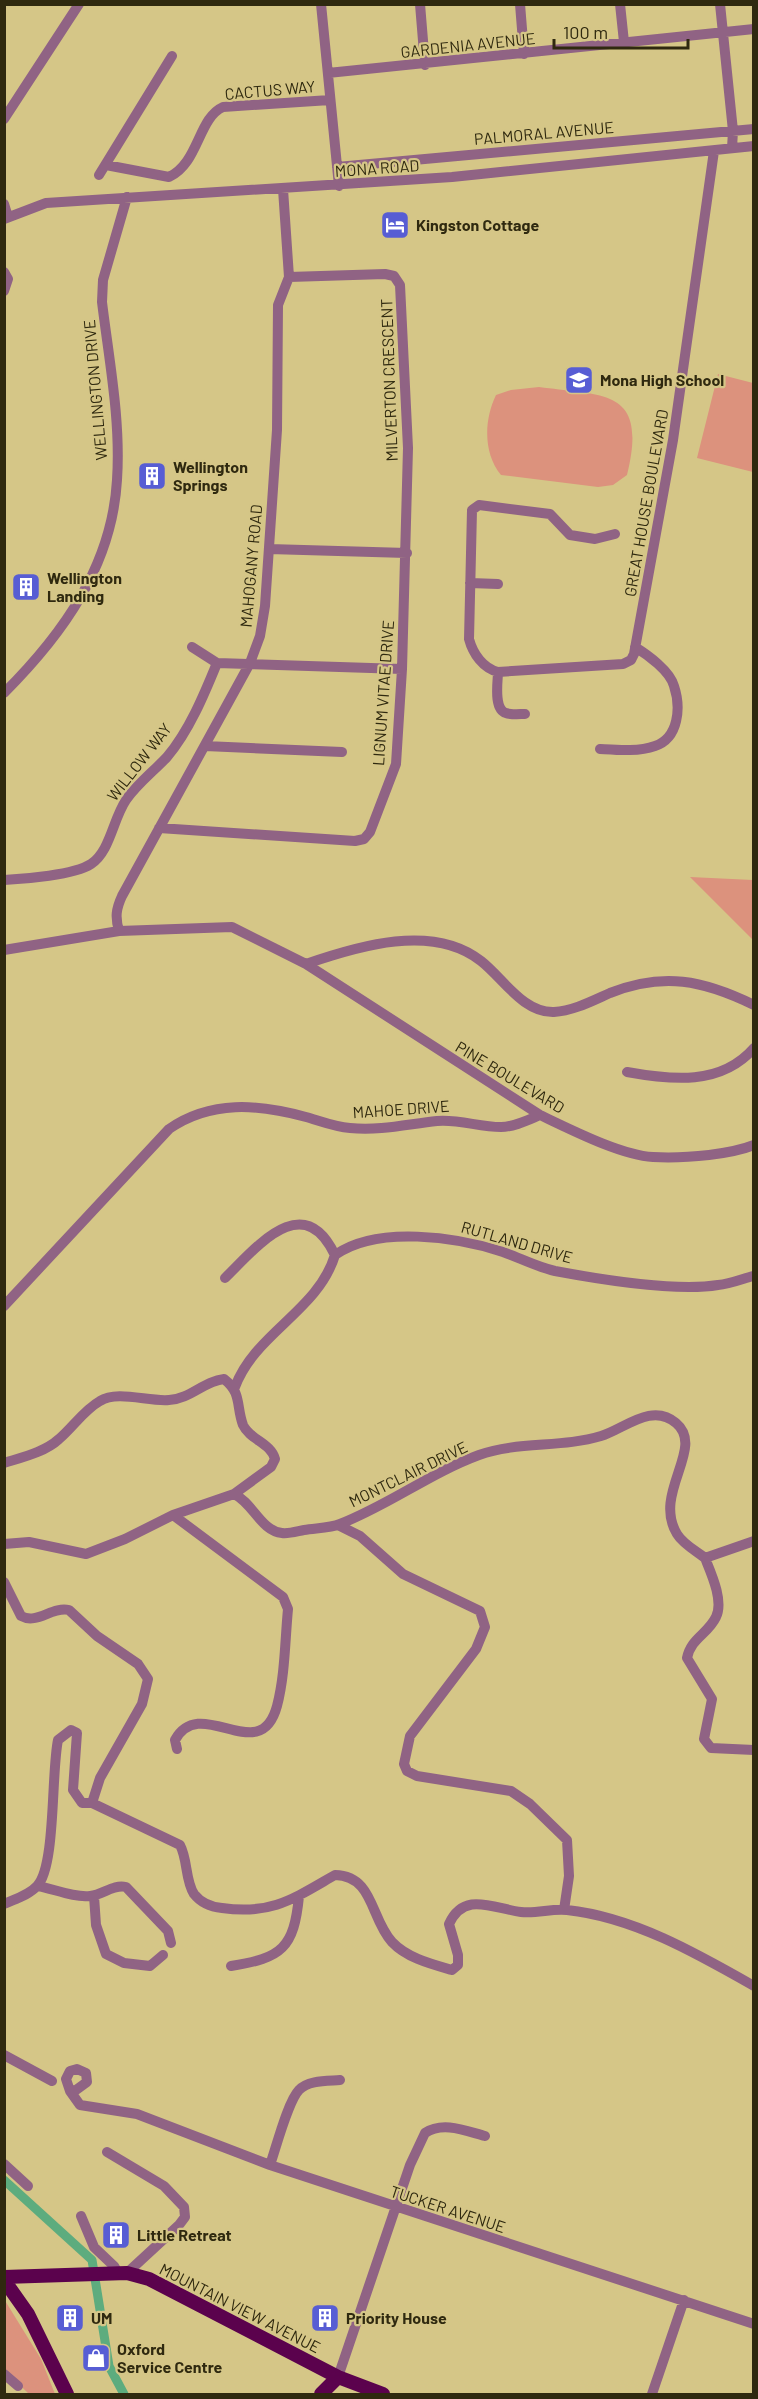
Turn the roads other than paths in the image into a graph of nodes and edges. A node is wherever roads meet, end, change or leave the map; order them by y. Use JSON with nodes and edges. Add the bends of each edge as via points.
{"nodes":[{"id":1,"x":79,"y":4,"type":"edge"},
{"id":2,"x":321,"y":4,"type":"edge"},
{"id":3,"x":420,"y":4,"type":"edge"},
{"id":4,"x":520,"y":4,"type":"edge"},
{"id":5,"x":620,"y":4,"type":"edge"},
{"id":6,"x":720,"y":4,"type":"edge"},
{"id":7,"x":753,"y":29,"type":"edge"},
{"id":8,"x":722,"y":32,"type":"junction"},
{"id":9,"x":624,"y":42,"type":"junction"},
{"id":10,"x":524,"y":54,"type":"junction"},
{"id":11,"x":172,"y":56,"type":"dead end"},
{"id":12,"x":425,"y":65,"type":"junction"},
{"id":13,"x":328,"y":74,"type":"junction"},
{"id":14,"x":330,"y":100,"type":"junction"},
{"id":15,"x":4,"y":119,"type":"edge"},
{"id":16,"x":753,"y":129,"type":"edge"},
{"id":17,"x":733,"y":131,"type":"junction"},
{"id":18,"x":753,"y":146,"type":"edge"},
{"id":19,"x":732,"y":148,"type":"junction"},
{"id":20,"x":714,"y":151,"type":"junction"},
{"id":21,"x":106,"y":165,"type":"junction"},
{"id":22,"x":337,"y":167,"type":"junction"},
{"id":23,"x":99,"y":175,"type":"dead end"},
{"id":24,"x":339,"y":186,"type":"junction"},
{"id":25,"x":283,"y":189,"type":"junction"},
{"id":26,"x":127,"y":197,"type":"junction"},
{"id":27,"x":4,"y":204,"type":"edge"},
{"id":28,"x":6,"y":218,"type":"edge"},
{"id":29,"x":4,"y":272,"type":"edge"},
{"id":30,"x":289,"y":277,"type":"junction"},
{"id":31,"x":4,"y":291,"type":"edge"},
{"id":32,"x":615,"y":534,"type":"dead end"},
{"id":33,"x":269,"y":549,"type":"junction"},
{"id":34,"x":407,"y":554,"type":"junction"},
{"id":35,"x":470,"y":583,"type":"junction"},
{"id":36,"x":498,"y":584,"type":"dead end"},
{"id":37,"x":192,"y":647,"type":"dead end"},
{"id":38,"x":635,"y":647,"type":"junction"},
{"id":39,"x":217,"y":663,"type":"junction"},
{"id":40,"x":250,"y":663,"type":"junction"},
{"id":41,"x":402,"y":669,"type":"junction"},
{"id":42,"x":498,"y":672,"type":"junction"},
{"id":43,"x":4,"y":693,"type":"edge"},
{"id":44,"x":525,"y":714,"type":"dead end"},
{"id":45,"x":205,"y":746,"type":"junction"},
{"id":46,"x":600,"y":749,"type":"dead end"},
{"id":47,"x":342,"y":752,"type":"dead end"},
{"id":48,"x":159,"y":828,"type":"junction"},
{"id":49,"x":4,"y":880,"type":"edge"},
{"id":50,"x":119,"y":931,"type":"junction"},
{"id":51,"x":4,"y":950,"type":"edge"},
{"id":52,"x":306,"y":964,"type":"junction"},
{"id":53,"x":753,"y":1005,"type":"edge"},
{"id":54,"x":753,"y":1048,"type":"edge"},
{"id":55,"x":627,"y":1072,"type":"dead end"},
{"id":56,"x":540,"y":1115,"type":"junction"},
{"id":57,"x":753,"y":1144,"type":"edge"},
{"id":58,"x":335,"y":1255,"type":"junction"},
{"id":59,"x":753,"y":1276,"type":"edge"},
{"id":60,"x":225,"y":1278,"type":"dead end"},
{"id":61,"x":4,"y":1305,"type":"edge"},
{"id":62,"x":235,"y":1387,"type":"junction"},
{"id":63,"x":4,"y":1463,"type":"edge"},
{"id":64,"x":234,"y":1494,"type":"junction"},
{"id":65,"x":173,"y":1515,"type":"junction"},
{"id":66,"x":339,"y":1525,"type":"junction"},
{"id":67,"x":753,"y":1541,"type":"edge"},
{"id":68,"x":4,"y":1544,"type":"edge"},
{"id":69,"x":705,"y":1558,"type":"junction"},
{"id":70,"x":4,"y":1582,"type":"edge"},
{"id":71,"x":177,"y":1749,"type":"dead end"},
{"id":72,"x":753,"y":1750,"type":"edge"},
{"id":73,"x":92,"y":1803,"type":"junction"},
{"id":74,"x":38,"y":1886,"type":"junction"},
{"id":75,"x":94,"y":1896,"type":"junction"},
{"id":76,"x":299,"y":1896,"type":"junction"},
{"id":77,"x":4,"y":1904,"type":"edge"},
{"id":78,"x":564,"y":1910,"type":"junction"},
{"id":79,"x":171,"y":1943,"type":"dead end"},
{"id":80,"x":163,"y":1955,"type":"dead end"},
{"id":81,"x":231,"y":1966,"type":"dead end"},
{"id":82,"x":753,"y":1986,"type":"edge"},
{"id":83,"x":4,"y":2055,"type":"edge"},
{"id":84,"x":340,"y":2080,"type":"dead end"},
{"id":85,"x":52,"y":2081,"type":"dead end"},
{"id":86,"x":70,"y":2091,"type":"dead end"},
{"id":87,"x":485,"y":2136,"type":"dead end"},
{"id":88,"x":106,"y":2152,"type":"dead end"},
{"id":89,"x":4,"y":2164,"type":"edge"},
{"id":90,"x":270,"y":2165,"type":"junction"},
{"id":91,"x":28,"y":2186,"type":"dead end"},
{"id":92,"x":397,"y":2208,"type":"junction"},
{"id":93,"x":81,"y":2216,"type":"dead end"},
{"id":94,"x":117,"y":2273,"type":"junction"},
{"id":95,"x":4,"y":2278,"type":"edge"},
{"id":96,"x":684,"y":2300,"type":"junction"},
{"id":97,"x":753,"y":2324,"type":"edge"},
{"id":98,"x":4,"y":2374,"type":"edge"},
{"id":99,"x":338,"y":2377,"type":"junction"},
{"id":100,"x":18,"y":2386,"type":"dead end"},
{"id":101,"x":67,"y":2394,"type":"edge"},
{"id":102,"x":321,"y":2394,"type":"edge"},
{"id":103,"x":383,"y":2394,"type":"edge"},
{"id":104,"x":652,"y":2394,"type":"edge"}],
"edges":[{"from":1,"to":15,"type":"street"},
{"from":2,"to":13,"type":"street"},
{"from":3,"to":12,"type":"street"},
{"from":4,"to":10,"type":"street"},
{"from":5,"to":9,"type":"street"},
{"from":6,"to":8,"type":"street"},
{"from":7,"to":8,"type":"street","name":"GARDENIA AVENUE"},
{"from":8,"to":9,"type":"street","name":"GARDENIA AVENUE"},
{"from":8,"to":17,"type":"street"},
{"from":9,"to":10,"type":"street","name":"GARDENIA AVENUE"},
{"from":10,"to":12,"type":"street","name":"GARDENIA AVENUE"},
{"from":11,"to":21,"type":"street"},
{"from":12,"to":13,"type":"street","name":"GARDENIA AVENUE"},
{"from":13,"to":14,"type":"street"},
{"from":14,"to":21,"type":"street","name":"CACTUS WAY","via":[[223,107],[211,117],[194,152],[169,177]]},
{"from":14,"to":22,"type":"street"},
{"from":16,"to":17,"type":"street","name":"PALMORAL AVENUE"},
{"from":17,"to":19,"type":"street"},
{"from":17,"to":22,"type":"street","name":"PALMORAL AVENUE"},
{"from":18,"to":19,"type":"street","name":"MONA ROAD"},
{"from":19,"to":20,"type":"street","name":"MONA ROAD"},
{"from":20,"to":24,"type":"street","name":"MONA ROAD"},
{"from":20,"to":38,"type":"street","name":"GREAT HOUSE BOULEVARD","via":[[673,440]]},
{"from":21,"to":23,"type":"street"},
{"from":22,"to":24,"type":"street"},
{"from":24,"to":25,"type":"street","name":"MONA ROAD"},
{"from":25,"to":26,"type":"street","name":"MONA ROAD"},
{"from":25,"to":30,"type":"street"},
{"from":26,"to":28,"type":"street","name":"MONA ROAD","via":[[46,203]]},
{"from":26,"to":43,"type":"street","name":"WELLINGTON DRIVE","via":[[103,280],[117,436],[117,481],[103,552],[61,631]]},
{"from":27,"to":28,"type":"street"},
{"from":29,"to":31,"type":"street","via":[[8,279]]},
{"from":30,"to":33,"type":"street","name":"MAHOGANY ROAD","via":[[278,306],[277,430]]},
{"from":30,"to":34,"type":"street","name":"MILVERTON CRESCENT","via":[[385,274],[394,276],[400,285],[408,448]]},
{"from":32,"to":35,"type":"street","name":"GREAT HOUSE BOULEVARD","via":[[595,539],[570,535],[550,514],[479,505],[472,510]]},
{"from":33,"to":34,"type":"street"},
{"from":33,"to":40,"type":"street","name":"MAHOGANY ROAD","via":[[265,606]]},
{"from":34,"to":41,"type":"street","name":"LIGNUM VITAE DRIVE"},
{"from":35,"to":36,"type":"street"},
{"from":35,"to":42,"type":"street","name":"GREAT HOUSE BOULEVARD","via":[[472,651],[486,667]]},
{"from":37,"to":39,"type":"street"},
{"from":38,"to":42,"type":"street","via":[[631,660],[623,664]]},
{"from":38,"to":46,"type":"street","via":[[674,685],[676,727],[656,746]]},
{"from":39,"to":40,"type":"street"},
{"from":39,"to":49,"type":"street","name":"WILLOW WAY","via":[[203,698],[169,754],[127,799],[100,857],[79,868]]},
{"from":40,"to":41,"type":"street"},
{"from":40,"to":45,"type":"street","name":"MAHOGANY ROAD"},
{"from":41,"to":48,"type":"street","name":"LIGNUM VITAE DRIVE","via":[[396,764],[364,839]]},
{"from":42,"to":44,"type":"street","via":[[501,710]]},
{"from":45,"to":47,"type":"street"},
{"from":45,"to":48,"type":"street","name":"MAHOGANY ROAD"},
{"from":48,"to":50,"type":"street","name":"MAHOGANY ROAD","via":[[117,909]]},
{"from":50,"to":51,"type":"street","name":"PINE BOULEVARD"},
{"from":50,"to":52,"type":"street","name":"PINE BOULEVARD","via":[[232,927]]},
{"from":52,"to":53,"type":"street","via":[[342,951],[432,940],[479,959],[529,1006],[539,1010],[572,1009],[650,981],[670,980],[711,987]]},
{"from":52,"to":56,"type":"street","name":"PINE BOULEVARD"},
{"from":54,"to":55,"type":"street","via":[[736,1064],[711,1074],[667,1079]]},
{"from":56,"to":57,"type":"street","name":"PINE BOULEVARD","via":[[610,1145],[651,1157],[738,1152]]},
{"from":56,"to":61,"type":"street","name":"MAHOE DRIVE","via":[[503,1128],[461,1121],[348,1128],[289,1112],[248,1107],[201,1111],[169,1129]]},
{"from":58,"to":59,"type":"street","name":"RUTLAND DRIVE","via":[[355,1244],[438,1237],[468,1241],[552,1270],[609,1279],[718,1286]]},
{"from":58,"to":60,"type":"street","via":[[328,1241],[304,1225],[292,1223],[268,1237]]},
{"from":58,"to":62,"type":"street","via":[[320,1287],[251,1357]]},
{"from":62,"to":63,"type":"street","via":[[224,1379],[172,1400],[102,1399],[58,1441]]},
{"from":62,"to":64,"type":"street","via":[[243,1425],[273,1452],[275,1459],[271,1467]]},
{"from":64,"to":65,"type":"street"},
{"from":64,"to":66,"type":"street","name":"MONTCLAIR DRIVE","via":[[249,1504],[263,1523],[282,1533]]},
{"from":65,"to":68,"type":"street","via":[[86,1554],[29,1542]]},
{"from":65,"to":71,"type":"street","via":[[283,1597],[288,1610],[277,1707],[266,1725],[256,1732],[242,1733],[194,1723],[181,1728],[175,1740]]},
{"from":66,"to":69,"type":"street","name":"MONTCLAIR DRIVE","via":[[430,1476],[487,1452],[601,1436],[651,1415],[661,1415],[676,1422],[685,1437],[684,1457],[669,1500],[674,1525],[678,1535]]},
{"from":66,"to":78,"type":"street","via":[[360,1536],[404,1574],[480,1611],[485,1627],[476,1649],[410,1736],[404,1764],[407,1771],[417,1776],[511,1791],[530,1804],[567,1840],[569,1876]]},
{"from":67,"to":69,"type":"street"},
{"from":69,"to":72,"type":"street","via":[[713,1577],[718,1610],[713,1622],[693,1642],[687,1658],[712,1699],[705,1744],[711,1748]]},
{"from":70,"to":73,"type":"street","via":[[21,1616],[33,1619],[55,1610],[69,1610],[97,1636],[138,1664],[148,1679],[141,1704],[100,1778]]},
{"from":73,"to":74,"type":"street","via":[[82,1803],[73,1790],[78,1736],[71,1730],[58,1740],[56,1749],[48,1867]]},
{"from":73,"to":76,"type":"street","via":[[180,1845],[192,1891],[208,1905],[260,1910]]},
{"from":74,"to":75,"type":"street"},
{"from":74,"to":77,"type":"street"},
{"from":75,"to":79,"type":"street","via":[[126,1887],[168,1931]]},
{"from":75,"to":80,"type":"street","via":[[96,1925],[106,1954],[124,1963],[150,1966]]},
{"from":76,"to":78,"type":"street","via":[[335,1875],[355,1878],[394,1944],[411,1956],[452,1970],[458,1965],[458,1955],[449,1924],[460,1907],[471,1903],[535,1913]]},
{"from":76,"to":81,"type":"street","via":[[292,1935],[277,1953],[260,1961]]},
{"from":78,"to":82,"type":"street","via":[[607,1917],[665,1940]]},
{"from":83,"to":85,"type":"street"},
{"from":84,"to":90,"type":"street","via":[[311,2083],[299,2089]]},
{"from":86,"to":90,"type":"street","name":"TUCKER AVENUE","via":[[81,2105],[137,2114]]},
{"from":87,"to":92,"type":"street","via":[[454,2128],[425,2133]]},
{"from":88,"to":94,"type":"street","via":[[164,2186],[184,2207],[185,2217]]},
{"from":89,"to":91,"type":"street"},
{"from":90,"to":92,"type":"street","name":"TUCKER AVENUE"},
{"from":92,"to":96,"type":"street","name":"TUCKER AVENUE"},
{"from":92,"to":99,"type":"street"},
{"from":93,"to":94,"type":"street","via":[[94,2247]]},
{"from":94,"to":95,"type":"main road","name":"MOUNTAIN VIEW AVENUE"},
{"from":94,"to":99,"type":"main road","name":"MOUNTAIN VIEW AVENUE","via":[[149,2279]]},
{"from":95,"to":101,"type":"main road","via":[[28,2314]]},
{"from":96,"to":97,"type":"street","name":"TUCKER AVENUE"},
{"from":96,"to":104,"type":"street"},
{"from":98,"to":100,"type":"street"},
{"from":99,"to":102,"type":"main road"},
{"from":99,"to":103,"type":"main road","name":"MOUNTAIN VIEW AVENUE"}]}
